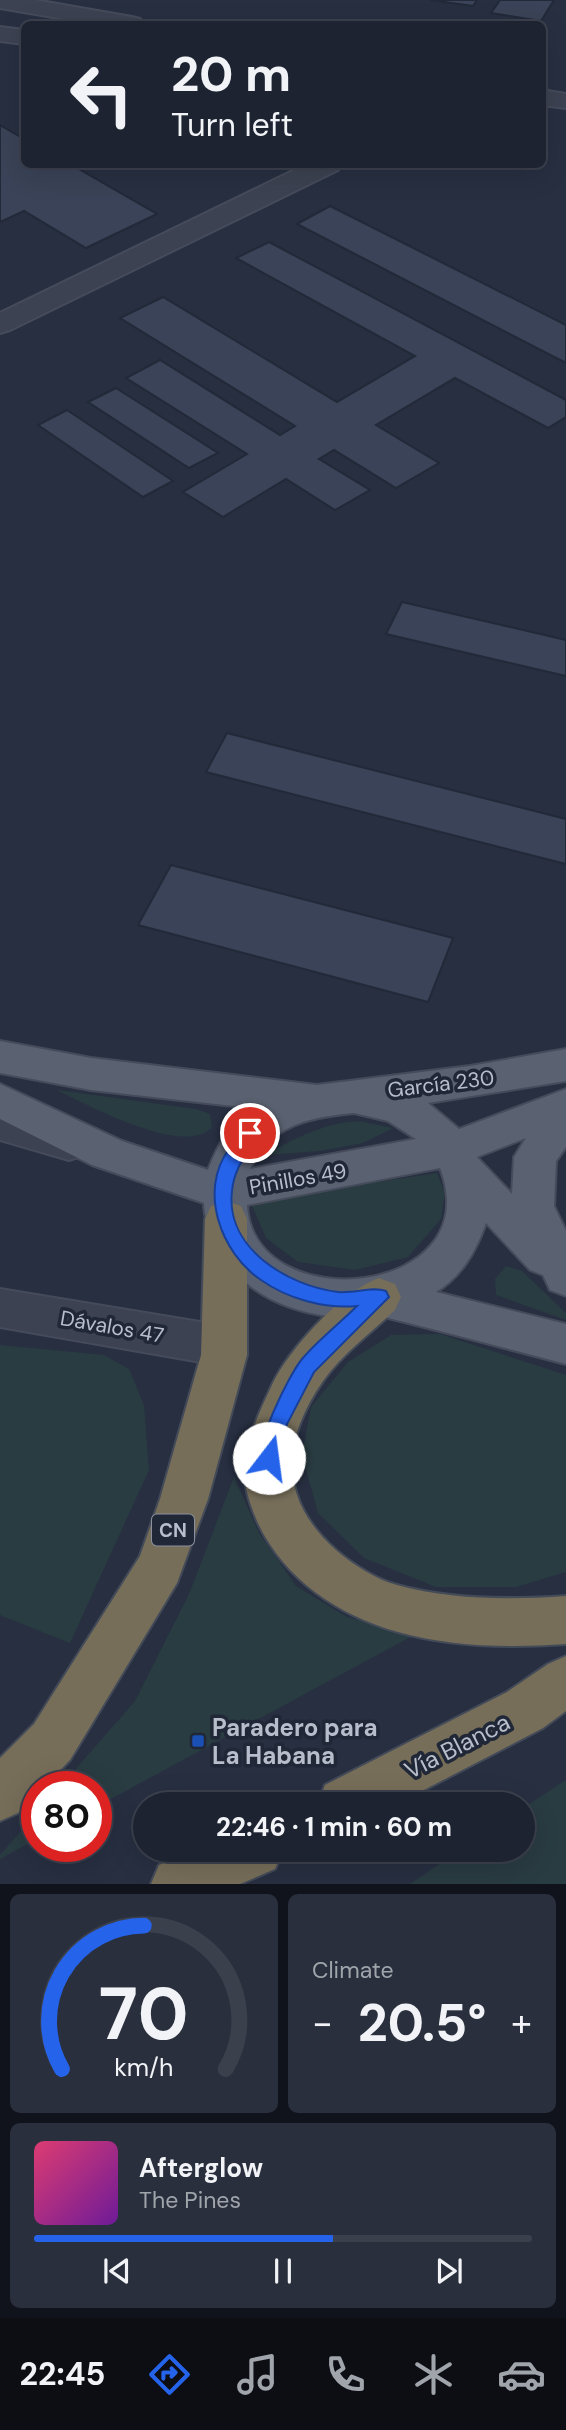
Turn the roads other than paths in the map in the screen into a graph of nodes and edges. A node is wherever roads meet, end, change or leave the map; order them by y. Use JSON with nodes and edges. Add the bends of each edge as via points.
{"nodes":[{"id":1,"x":0,"y":1,"type":"edge"},
{"id":2,"x":87,"y":21,"type":"edge"},
{"id":3,"x":0,"y":34,"type":"edge"},
{"id":4,"x":21,"y":37,"type":"edge"},
{"id":5,"x":546,"y":98,"type":"edge"},
{"id":6,"x":566,"y":101,"type":"edge"},
{"id":7,"x":321,"y":168,"type":"edge"},
{"id":8,"x":0,"y":324,"type":"edge"},
{"id":9,"x":0,"y":1057,"type":"edge"},
{"id":10,"x":566,"y":1065,"type":"edge"},
{"id":11,"x":0,"y":1100,"type":"edge"},
{"id":12,"x":315,"y":1100,"type":"junction"},
{"id":13,"x":566,"y":1105,"type":"edge"},
{"id":14,"x":566,"y":1116,"type":"edge"},
{"id":15,"x":0,"y":1123,"type":"edge"},
{"id":16,"x":107,"y":1153,"type":"junction"},
{"id":17,"x":458,"y":1160,"type":"junction"},
{"id":18,"x":224,"y":1206,"type":"junction"},
{"id":19,"x":566,"y":1278,"type":"edge"},
{"id":20,"x":379,"y":1297,"type":"junction"},
{"id":21,"x":0,"y":1308,"type":"edge"},
{"id":22,"x":566,"y":1344,"type":"edge"},
{"id":23,"x":224,"y":1346,"type":"junction"},
{"id":24,"x":566,"y":1620,"type":"edge"},
{"id":25,"x":566,"y":1681,"type":"edge"},
{"id":26,"x":367,"y":1792,"type":"edge"},
{"id":27,"x":0,"y":1795,"type":"edge"},
{"id":28,"x":228,"y":1862,"type":"edge"},
{"id":29,"x":178,"y":1884,"type":"edge"}],
"edges":[{"from":1,"to":2,"type":"street"},
{"from":3,"to":4,"type":"street"},
{"from":5,"to":6,"type":"street"},
{"from":7,"to":8,"type":"street"},
{"from":9,"to":12,"type":"main road","via":[[92,1074]]},
{"from":10,"to":12,"type":"main road","name":"García 230","via":[[470,1082]]},
{"from":11,"to":16,"type":"main road","name":"Pinillos 49"},
{"from":12,"to":17,"type":"main road","via":[[354,1097],[393,1105],[427,1123]]},
{"from":12,"to":18,"type":"main road","via":[[279,1111],[250,1133],[230,1160]]},
{"from":13,"to":17,"type":"main road"},
{"from":14,"to":19,"type":"main road","via":[[535,1157],[533,1206]]},
{"from":15,"to":16,"type":"street","name":"Pinillos 49"},
{"from":16,"to":18,"type":"main road","name":"Pinillos 49"},
{"from":17,"to":18,"type":"main road","name":"Pinillos 49"},
{"from":17,"to":19,"type":"main road"},
{"from":17,"to":20,"type":"main road","via":[[469,1202],[464,1233],[445,1261],[416,1284]]},
{"from":18,"to":20,"type":"main road","via":[[240,1249],[266,1274],[301,1292],[340,1300]]},
{"from":18,"to":23,"type":"highway","number":"CN"},
{"from":20,"to":22,"type":"main road"},
{"from":20,"to":24,"type":"highway","via":[[307,1366],[278,1423],[269,1458],[270,1491],[287,1529],[321,1570],[378,1602],[429,1615],[532,1623]]},
{"from":21,"to":23,"type":"street","name":"Dávalos 47"},
{"from":23,"to":27,"type":"highway","number":"CN","via":[[184,1499],[160,1567],[52,1742]]},
{"from":25,"to":26,"type":"highway","name":"Vía Blanca","via":[[525,1710]]},
{"from":28,"to":29,"type":"highway"}]}
